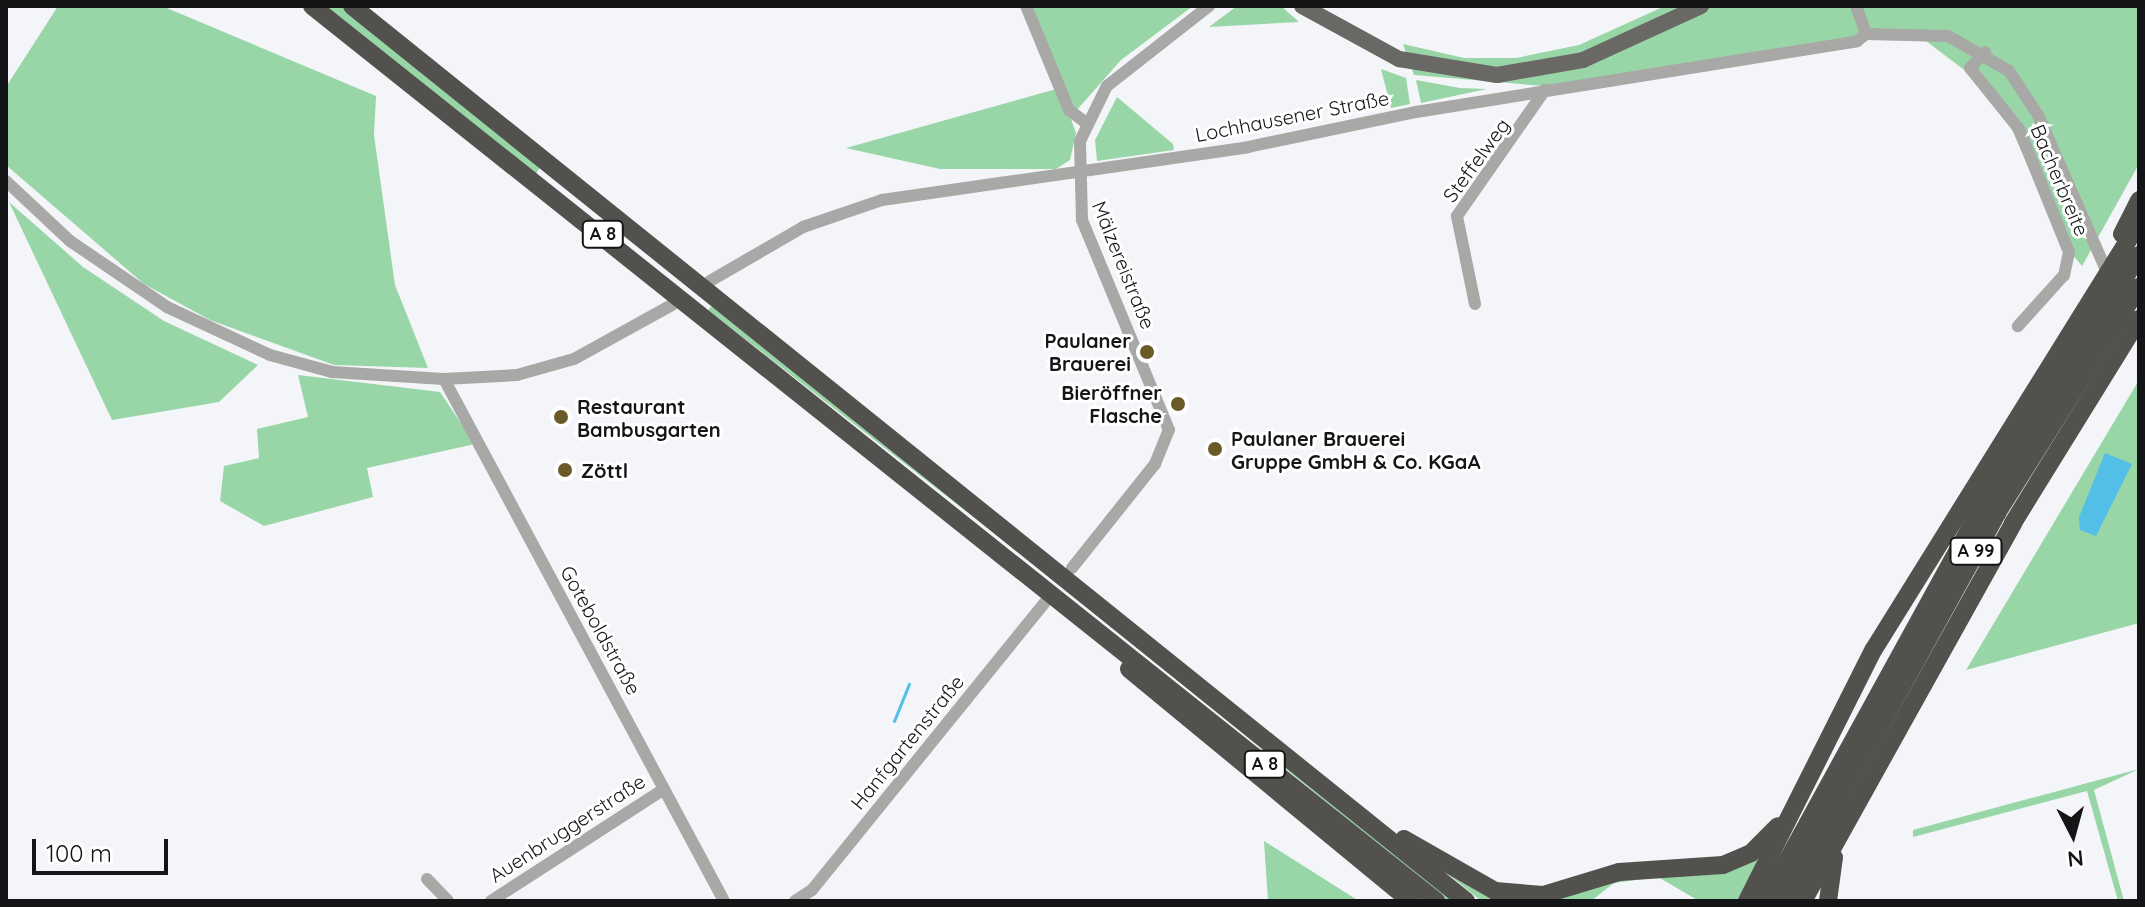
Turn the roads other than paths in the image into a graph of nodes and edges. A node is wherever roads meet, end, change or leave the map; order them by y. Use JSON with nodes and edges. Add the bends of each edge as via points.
{"nodes":[{"id":1,"x":312,"y":6,"type":"edge"},
{"id":2,"x":352,"y":6,"type":"edge"},
{"id":3,"x":1026,"y":6,"type":"edge"},
{"id":4,"x":1209,"y":6,"type":"edge"},
{"id":5,"x":1302,"y":6,"type":"edge"},
{"id":6,"x":1701,"y":6,"type":"edge"},
{"id":7,"x":1856,"y":6,"type":"edge"},
{"id":8,"x":1866,"y":34,"type":"junction"},
{"id":9,"x":1985,"y":52,"type":"junction"},
{"id":10,"x":1545,"y":90,"type":"junction"},
{"id":11,"x":1086,"y":123,"type":"junction"},
{"id":12,"x":1076,"y":172,"type":"junction"},
{"id":13,"x":6,"y":181,"type":"edge"},
{"id":14,"x":2139,"y":200,"type":"edge"},
{"id":15,"x":2139,"y":223,"type":"edge"},
{"id":16,"x":2139,"y":255,"type":"edge"},
{"id":17,"x":710,"y":281,"type":"dead end"},
{"id":18,"x":2139,"y":287,"type":"edge"},
{"id":19,"x":2093,"y":290,"type":"junction"},
{"id":20,"x":1475,"y":304,"type":"dead end"},
{"id":21,"x":672,"y":305,"type":"dead end"},
{"id":22,"x":2139,"y":319,"type":"edge"},
{"id":23,"x":2018,"y":326,"type":"dead end"},
{"id":24,"x":2139,"y":346,"type":"edge"},
{"id":25,"x":444,"y":379,"type":"junction"},
{"id":26,"x":1169,"y":430,"type":"junction"},
{"id":27,"x":1184,"y":431,"type":"dead end"},
{"id":28,"x":1072,"y":568,"type":"dead end"},
{"id":29,"x":1044,"y":603,"type":"dead end"},
{"id":30,"x":1094,"y":628,"type":"junction"},
{"id":31,"x":664,"y":789,"type":"junction"},
{"id":32,"x":1856,"y":797,"type":"junction"},
{"id":33,"x":1790,"y":812,"type":"junction"},
{"id":34,"x":1363,"y":818,"type":"junction"},
{"id":35,"x":427,"y":879,"type":"dead end"},
{"id":36,"x":1402,"y":897,"type":"edge"},
{"id":37,"x":448,"y":901,"type":"edge"},
{"id":38,"x":491,"y":901,"type":"edge"},
{"id":39,"x":724,"y":901,"type":"edge"},
{"id":40,"x":795,"y":901,"type":"edge"},
{"id":41,"x":1436,"y":901,"type":"edge"},
{"id":42,"x":1466,"y":901,"type":"edge"},
{"id":43,"x":1747,"y":901,"type":"edge"},
{"id":44,"x":1765,"y":901,"type":"edge"},
{"id":45,"x":1784,"y":901,"type":"edge"},
{"id":46,"x":1803,"y":901,"type":"edge"},
{"id":47,"x":1828,"y":901,"type":"edge"}],
"edges":[{"from":1,"to":30,"type":"highway","number":"A 8"},
{"from":2,"to":34,"type":"highway","number":"A 8"},
{"from":3,"to":11,"type":"street","via":[[1069,110]]},
{"from":4,"to":11,"type":"street","name":"Mälzereistraße","via":[[1126,68]]},
{"from":5,"to":6,"type":"main road","via":[[1399,59],[1497,75],[1583,60]]},
{"from":7,"to":8,"type":"street"},
{"from":8,"to":9,"type":"street","name":"Lochhausener Straße","via":[[1937,33]]},
{"from":8,"to":10,"type":"street","name":"Lochhausener Straße","via":[[1857,41]]},
{"from":9,"to":23,"type":"street","name":"Bacherbreite","via":[[1970,68],[2019,129],[2069,252],[2064,275]]},
{"from":9,"to":24,"type":"street","via":[[2028,95]]},
{"from":10,"to":12,"type":"street","name":"Lochhausener Straße"},
{"from":10,"to":20,"type":"street","name":"Steffelweg","via":[[1457,216]]},
{"from":11,"to":12,"type":"street","name":"Mälzereistraße"},
{"from":12,"to":17,"type":"street","name":"Lochhausener Straße","via":[[857,206],[784,236]]},
{"from":12,"to":26,"type":"street","name":"Mälzereistraße","via":[[1082,220]]},
{"from":13,"to":25,"type":"street","via":[[122,280],[270,355],[332,372]]},
{"from":14,"to":19,"type":"highway"},
{"from":15,"to":19,"type":"highway"},
{"from":16,"to":44,"type":"highway","number":"A 99","via":[[1966,532]]},
{"from":18,"to":45,"type":"highway","number":"A 99","via":[[1997,513]]},
{"from":19,"to":33,"type":"highway","via":[[1874,649]]},
{"from":21,"to":25,"type":"street","via":[[553,366]]},
{"from":22,"to":32,"type":"highway"},
{"from":25,"to":31,"type":"street","name":"Goteboldstraße"},
{"from":26,"to":27,"type":"street"},
{"from":26,"to":28,"type":"street","via":[[1155,464]]},
{"from":29,"to":40,"type":"street","name":"Hanfgartenstraße","via":[[820,880]]},
{"from":30,"to":36,"type":"highway","via":[[1195,729]]},
{"from":30,"to":41,"type":"highway","number":"A 8"},
{"from":31,"to":38,"type":"street","name":"Auenbruggerstraße"},
{"from":31,"to":39,"type":"street","name":"Goteboldstraße"},
{"from":32,"to":46,"type":"highway"},
{"from":32,"to":47,"type":"highway","via":[[1830,869]]},
{"from":33,"to":34,"type":"highway","via":[[1751,853],[1723,865],[1642,869],[1521,896],[1471,880]]},
{"from":33,"to":43,"type":"highway"},
{"from":34,"to":42,"type":"highway","number":"A 8"},
{"from":35,"to":37,"type":"street"}]}
